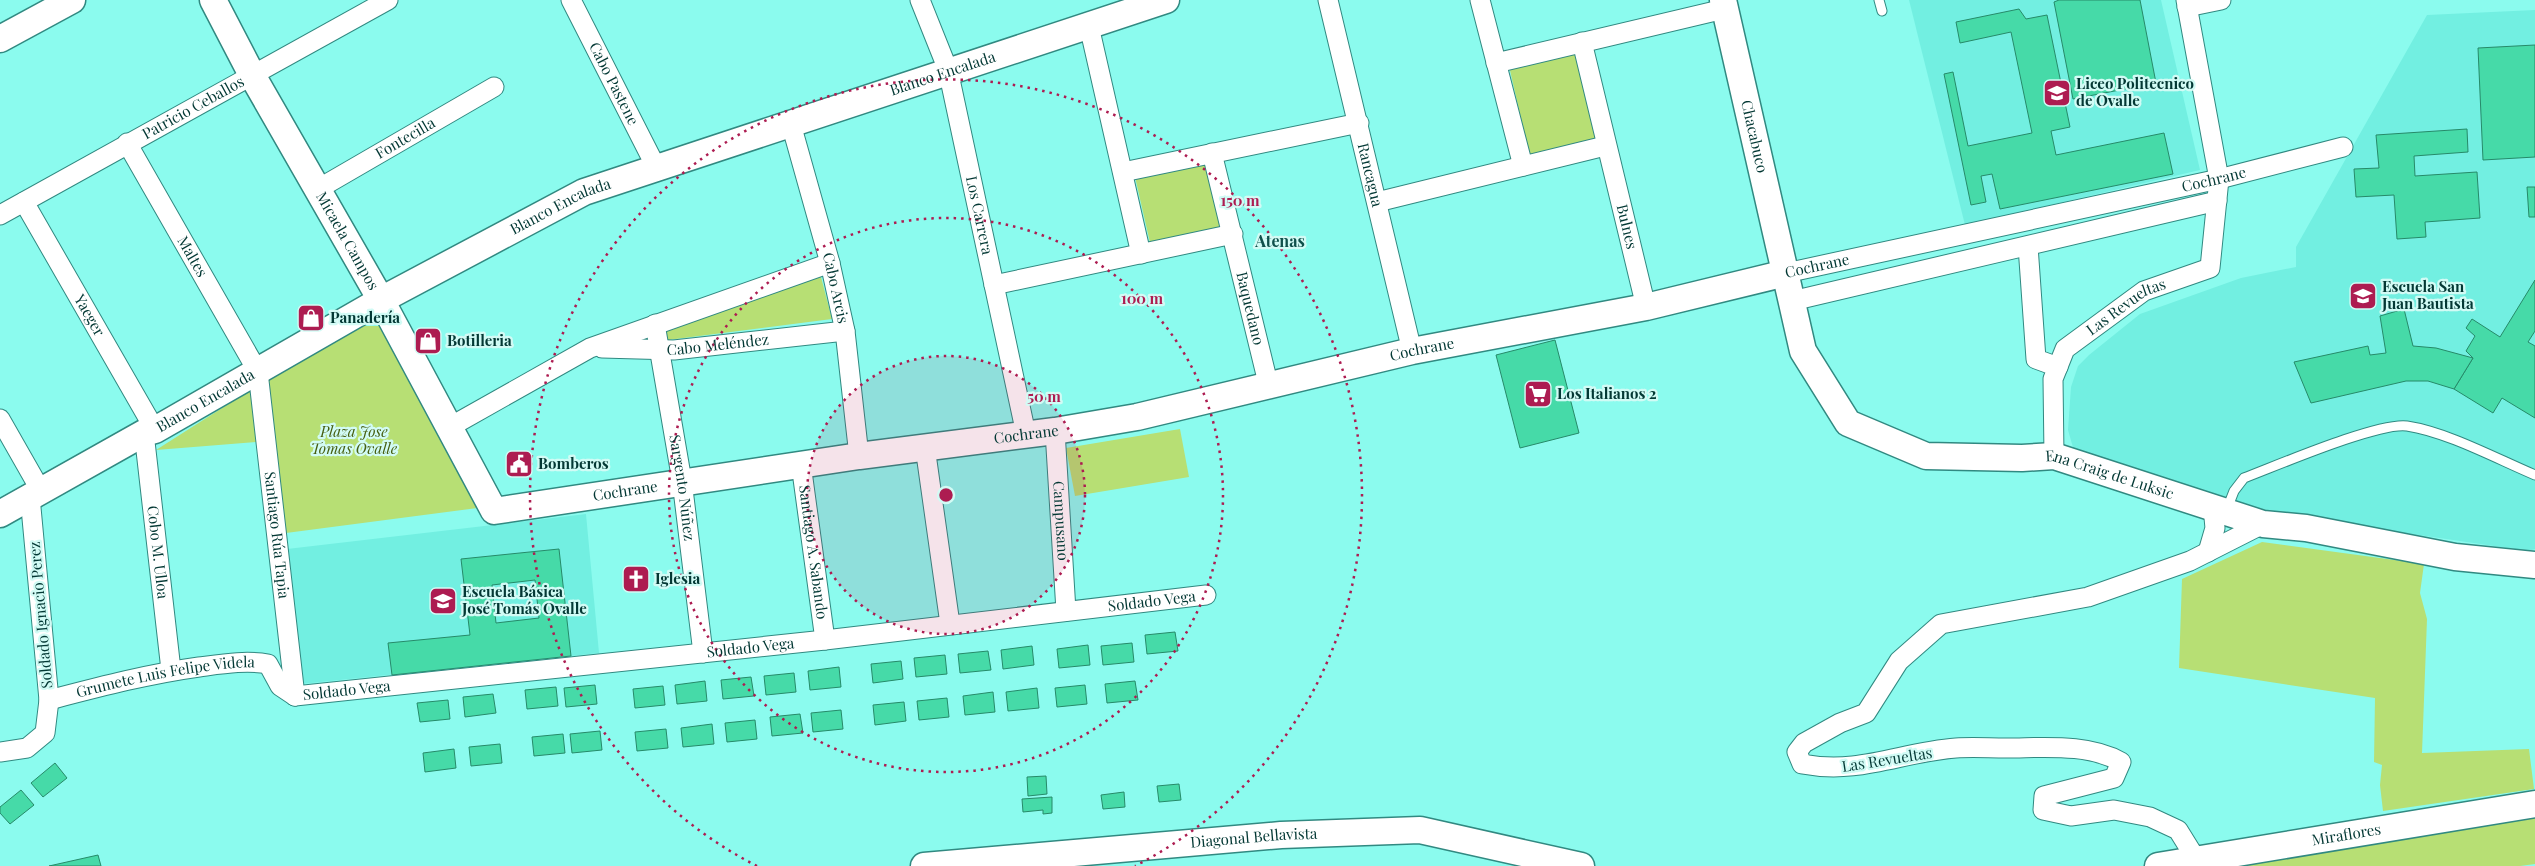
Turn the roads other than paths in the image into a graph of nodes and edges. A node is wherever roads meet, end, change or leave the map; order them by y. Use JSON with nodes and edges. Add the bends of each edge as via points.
{"nodes":[{"id":1,"x":72,"y":0,"type":"edge"},
{"id":2,"x":213,"y":0,"type":"edge"},
{"id":3,"x":388,"y":0,"type":"edge"},
{"id":4,"x":571,"y":0,"type":"edge"},
{"id":5,"x":920,"y":0,"type":"edge"},
{"id":6,"x":1166,"y":0,"type":"edge"},
{"id":7,"x":1328,"y":0,"type":"edge"},
{"id":8,"x":1480,"y":0,"type":"edge"},
{"id":9,"x":1879,"y":0,"type":"edge"},
{"id":10,"x":2221,"y":0,"type":"edge"},
{"id":11,"x":1723,"y":4,"type":"edge"},
{"id":12,"x":2187,"y":4,"type":"edge"},
{"id":13,"x":1131,"y":6,"type":"edge"},
{"id":14,"x":1882,"y":11,"type":"dead end"},
{"id":15,"x":1089,"y":26,"type":"junction"},
{"id":16,"x":0,"y":39,"type":"edge"},
{"id":17,"x":1582,"y":42,"type":"junction"},
{"id":18,"x":1496,"y":63,"type":"junction"},
{"id":19,"x":948,"y":70,"type":"junction"},
{"id":20,"x":252,"y":75,"type":"junction"},
{"id":21,"x":494,"y":87,"type":"dead end"},
{"id":22,"x":1359,"y":123,"type":"junction"},
{"id":23,"x":791,"y":124,"type":"junction"},
{"id":24,"x":126,"y":143,"type":"junction"},
{"id":25,"x":1605,"y":146,"type":"junction"},
{"id":26,"x":2342,"y":147,"type":"dead end"},
{"id":27,"x":1212,"y":153,"type":"junction"},
{"id":28,"x":1523,"y":166,"type":"junction"},
{"id":29,"x":656,"y":167,"type":"junction"},
{"id":30,"x":1123,"y":172,"type":"junction"},
{"id":31,"x":2219,"y":179,"type":"junction"},
{"id":32,"x":318,"y":189,"type":"junction"},
{"id":33,"x":2217,"y":201,"type":"junction"},
{"id":34,"x":24,"y":202,"type":"junction"},
{"id":35,"x":1377,"y":202,"type":"junction"},
{"id":36,"x":0,"y":215,"type":"edge"},
{"id":37,"x":1233,"y":234,"type":"junction"},
{"id":38,"x":2028,"y":246,"type":"junction"},
{"id":39,"x":1141,"y":254,"type":"junction"},
{"id":40,"x":830,"y":263,"type":"junction"},
{"id":41,"x":1786,"y":273,"type":"junction"},
{"id":42,"x":994,"y":285,"type":"junction"},
{"id":43,"x":381,"y":300,"type":"junction"},
{"id":44,"x":1792,"y":301,"type":"junction"},
{"id":45,"x":1646,"y":307,"type":"junction"},
{"id":46,"x":655,"y":324,"type":"junction"},
{"id":47,"x":845,"y":331,"type":"junction"},
{"id":48,"x":590,"y":348,"type":"junction"},
{"id":49,"x":661,"y":349,"type":"junction"},
{"id":50,"x":1412,"y":351,"type":"junction"},
{"id":51,"x":2058,"y":367,"type":"junction"},
{"id":52,"x":258,"y":372,"type":"junction"},
{"id":53,"x":1268,"y":383,"type":"junction"},
{"id":54,"x":0,"y":419,"type":"edge"},
{"id":55,"x":448,"y":428,"type":"junction"},
{"id":56,"x":149,"y":431,"type":"junction"},
{"id":57,"x":1056,"y":431,"type":"junction"},
{"id":58,"x":1026,"y":434,"type":"junction"},
{"id":59,"x":925,"y":447,"type":"junction"},
{"id":60,"x":859,"y":456,"type":"junction"},
{"id":61,"x":2054,"y":456,"type":"junction"},
{"id":62,"x":801,"y":464,"type":"junction"},
{"id":63,"x":2535,"y":475,"type":"edge"},
{"id":64,"x":682,"y":482,"type":"junction"},
{"id":65,"x":35,"y":494,"type":"junction"},
{"id":66,"x":2219,"y":510,"type":"junction"},
{"id":67,"x":494,"y":511,"type":"joint"},
{"id":68,"x":0,"y":514,"type":"edge"},
{"id":69,"x":2263,"y":524,"type":"junction"},
{"id":70,"x":2208,"y":552,"type":"junction"},
{"id":71,"x":2535,"y":565,"type":"edge"},
{"id":72,"x":1206,"y":595,"type":"dead end"},
{"id":73,"x":1066,"y":611,"type":"junction"},
{"id":74,"x":950,"y":624,"type":"junction"},
{"id":75,"x":825,"y":640,"type":"junction"},
{"id":76,"x":703,"y":653,"type":"junction"},
{"id":77,"x":171,"y":670,"type":"junction"},
{"id":78,"x":295,"y":696,"type":"junction"},
{"id":79,"x":49,"y":700,"type":"junction"},
{"id":80,"x":0,"y":752,"type":"edge"},
{"id":81,"x":2535,"y":804,"type":"edge"},
{"id":82,"x":2196,"y":859,"type":"junction"},
{"id":83,"x":924,"y":866,"type":"edge"},
{"id":84,"x":1581,"y":866,"type":"edge"},
{"id":85,"x":2158,"y":866,"type":"edge"}],
"edges":[{"from":1,"to":16,"type":"street"},
{"from":2,"to":20,"type":"street","name":"Micaela Campos"},
{"from":3,"to":20,"type":"street","name":"Patricio Ceballos"},
{"from":4,"to":29,"type":"street","name":"Cabo Pastene"},
{"from":5,"to":19,"type":"street","name":"Los Carrera"},
{"from":6,"to":13,"type":"street","name":"Blanco Encalada"},
{"from":7,"to":22,"type":"street","name":"Rancagua"},
{"from":8,"to":18,"type":"street"},
{"from":9,"to":14,"type":"lane"},
{"from":10,"to":12,"type":"street"},
{"from":11,"to":17,"type":"street"},
{"from":11,"to":41,"type":"street","name":"Chacabuco"},
{"from":12,"to":31,"type":"street","name":"Las Revueltas"},
{"from":13,"to":15,"type":"street","name":"Blanco Encalada"},
{"from":15,"to":19,"type":"street","name":"Blanco Encalada"},
{"from":15,"to":30,"type":"street"},
{"from":17,"to":18,"type":"street"},
{"from":17,"to":25,"type":"street","name":"Bulnes"},
{"from":18,"to":28,"type":"street"},
{"from":19,"to":23,"type":"street","name":"Blanco Encalada"},
{"from":19,"to":42,"type":"street","name":"Los Carrera"},
{"from":20,"to":24,"type":"street","name":"Patricio Ceballos"},
{"from":20,"to":32,"type":"street","name":"Micaela Campos"},
{"from":21,"to":32,"type":"street","name":"Fontecilla"},
{"from":22,"to":27,"type":"street"},
{"from":22,"to":35,"type":"street","name":"Rancagua"},
{"from":23,"to":29,"type":"street","name":"Blanco Encalada"},
{"from":23,"to":40,"type":"street","name":"Cabo Arcis"},
{"from":24,"to":34,"type":"street","name":"Patricio Ceballos"},
{"from":24,"to":52,"type":"street","name":"Maltes"},
{"from":25,"to":28,"type":"street"},
{"from":25,"to":45,"type":"street","name":"Bulnes"},
{"from":26,"to":31,"type":"street","name":"Cochrane"},
{"from":27,"to":30,"type":"street"},
{"from":27,"to":37,"type":"street","name":"Baquedano"},
{"from":28,"to":35,"type":"street"},
{"from":29,"to":43,"type":"street","name":"Blanco Encalada","via":[[584,192]]},
{"from":30,"to":39,"type":"street"},
{"from":31,"to":33,"type":"street","name":"Las Revueltas"},
{"from":31,"to":41,"type":"street","name":"Cochrane"},
{"from":32,"to":43,"type":"street","name":"Micaela Campos"},
{"from":33,"to":38,"type":"street","name":"Cochrane"},
{"from":33,"to":51,"type":"street","name":"Las Revueltas","via":[[2210,268],[2144,291],[2065,349]]},
{"from":34,"to":36,"type":"street","name":"Patricio Ceballos"},
{"from":34,"to":56,"type":"street","name":"Yaeger"},
{"from":35,"to":50,"type":"street","name":"Rancagua"},
{"from":37,"to":39,"type":"street"},
{"from":37,"to":53,"type":"street","name":"Baquedano"},
{"from":38,"to":44,"type":"street","name":"Cochrane"},
{"from":38,"to":51,"type":"street","via":[[2036,359]]},
{"from":39,"to":42,"type":"street"},
{"from":40,"to":46,"type":"street","name":"Cabo Meléndez"},
{"from":40,"to":47,"type":"street","name":"Cabo Arcis"},
{"from":41,"to":44,"type":"street","name":"Ena Craig de Luksic"},
{"from":41,"to":45,"type":"street","name":"Cochrane"},
{"from":42,"to":58,"type":"street","name":"Los Carrera"},
{"from":43,"to":52,"type":"street","name":"Blanco Encalada"},
{"from":43,"to":55,"type":"street","name":"Micaela Campos"},
{"from":44,"to":61,"type":"street","name":"Ena Craig de Luksic","via":[[1803,351],[1848,423],[1926,456]]},
{"from":45,"to":50,"type":"street","name":"Cochrane"},
{"from":46,"to":48,"type":"street","name":"Cabo Meléndez"},
{"from":46,"to":49,"type":"street","name":"Sargento Núñez"},
{"from":47,"to":49,"type":"street","name":"Cabo Meléndez"},
{"from":47,"to":60,"type":"street","name":"Cabo Arcis"},
{"from":48,"to":49,"type":"street","name":"Cabo Meléndez"},
{"from":48,"to":55,"type":"street","name":"Cabo Meléndez"},
{"from":49,"to":64,"type":"street","name":"Sargento Núñez"},
{"from":50,"to":53,"type":"street","name":"Cochrane"},
{"from":51,"to":61,"type":"street","name":"Las Revueltas","via":[[2053,379]]},
{"from":52,"to":56,"type":"street","name":"Blanco Encalada"},
{"from":52,"to":78,"type":"street","name":"Santiago Rúa Tapia"},
{"from":53,"to":57,"type":"street","name":"Cochrane","via":[[1137,417]]},
{"from":54,"to":65,"type":"street"},
{"from":55,"to":67,"type":"street","name":"Micaela Campos"},
{"from":56,"to":65,"type":"street","name":"Blanco Encalada"},
{"from":56,"to":77,"type":"street","name":"Cobo M. Ulloa"},
{"from":57,"to":58,"type":"street","name":"Cochrane"},
{"from":57,"to":73,"type":"street","name":"Campusano"},
{"from":58,"to":59,"type":"street","name":"Cochrane"},
{"from":59,"to":60,"type":"street","name":"Cochrane"},
{"from":59,"to":74,"type":"street"},
{"from":60,"to":62,"type":"street","name":"Cochrane"},
{"from":61,"to":66,"type":"street","name":"Ena Craig de Luksic"},
{"from":62,"to":64,"type":"street","name":"Cochrane"},
{"from":62,"to":75,"type":"street","name":"Santiago A. Sabando"},
{"from":63,"to":66,"type":"lane","via":[[2433,433],[2405,426],[2374,430],[2244,478]]},
{"from":64,"to":67,"type":"street","name":"Cochrane"},
{"from":64,"to":76,"type":"street","name":"Sargento Núñez"},
{"from":65,"to":68,"type":"street","name":"Blanco Encalada"},
{"from":65,"to":79,"type":"street","name":"Soldado Ignacio Perez"},
{"from":66,"to":69,"type":"street","name":"Ena Craig de Luksic"},
{"from":66,"to":70,"type":"street"},
{"from":69,"to":70,"type":"street","name":"Las Revueltas"},
{"from":69,"to":71,"type":"street","name":"Ena Craig de Luksic","via":[[2306,528],[2471,560]]},
{"from":70,"to":82,"type":"street","name":"Las Revueltas","via":[[2154,575],[2088,597],[1941,624],[1899,661],[1866,712],[1804,743],[1797,752],[1802,764],[1827,769],[1862,766],[1956,748],[2064,748],[2108,755],[2121,762],[2114,778],[2044,796],[2043,810],[2071,816],[2114,810],[2150,817],[2178,830]]},
{"from":72,"to":73,"type":"street","name":"Soldado Vega"},
{"from":73,"to":74,"type":"street","name":"Soldado Vega"},
{"from":74,"to":75,"type":"street","name":"Soldado Vega"},
{"from":75,"to":76,"type":"street","name":"Soldado Vega"},
{"from":76,"to":78,"type":"street","name":"Soldado Vega"},
{"from":77,"to":78,"type":"street","name":"Grumete Luis Felipe Videla","via":[[222,664],[268,664],[280,686]]},
{"from":77,"to":79,"type":"street","name":"Grumete Luis Felipe Videla"},
{"from":79,"to":80,"type":"street","name":"Soldado Ignacio Perez","via":[[45,733],[27,748]]},
{"from":81,"to":82,"type":"street","name":"Miraflores"},
{"from":82,"to":85,"type":"street","name":"Miraflores"},
{"from":83,"to":84,"type":"street","name":"Diagonal Bellavista","via":[[1281,834],[1420,830]]}]}
